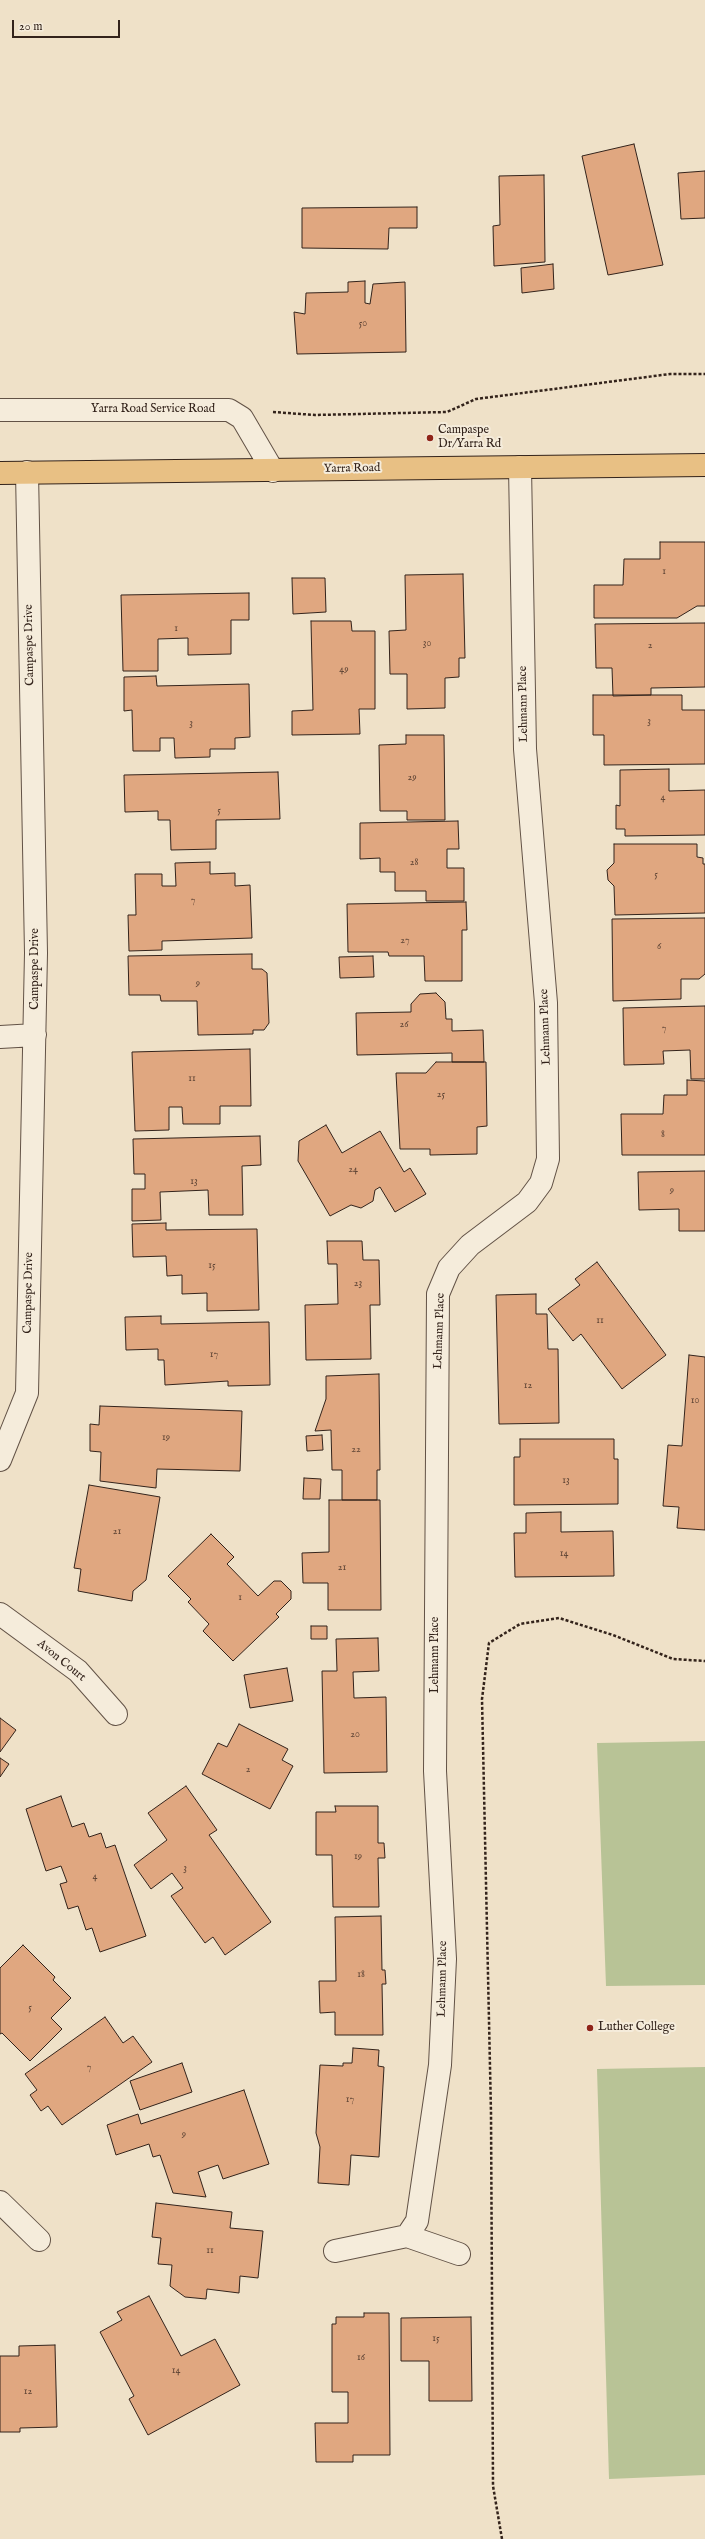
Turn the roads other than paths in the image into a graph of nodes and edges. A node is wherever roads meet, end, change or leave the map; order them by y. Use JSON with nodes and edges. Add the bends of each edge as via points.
{"nodes":[{"id":1,"x":0,"y":410,"type":"edge"},
{"id":2,"x":705,"y":465,"type":"edge"},
{"id":3,"x":520,"y":467,"type":"junction"},
{"id":4,"x":273,"y":471,"type":"junction"},
{"id":5,"x":27,"y":472,"type":"junction"},
{"id":6,"x":0,"y":473,"type":"edge"},
{"id":7,"x":36,"y":1035,"type":"junction"},
{"id":8,"x":0,"y":1037,"type":"edge"},
{"id":9,"x":0,"y":1460,"type":"edge"},
{"id":10,"x":0,"y":1614,"type":"edge"},
{"id":11,"x":116,"y":1714,"type":"dead end"},
{"id":12,"x":0,"y":2202,"type":"edge"},
{"id":13,"x":408,"y":2236,"type":"junction"},
{"id":14,"x":39,"y":2240,"type":"dead end"},
{"id":15,"x":335,"y":2251,"type":"dead end"},
{"id":16,"x":459,"y":2254,"type":"dead end"}],
"edges":[{"from":1,"to":4,"type":"street","name":"Yarra Road Service Road","via":[[229,410],[242,418]]},
{"from":2,"to":3,"type":"main road","name":"Yarra Road"},
{"from":3,"to":4,"type":"main road","name":"Yarra Road"},
{"from":3,"to":13,"type":"street","name":"Lehmann Place","via":[[525,749],[546,1003],[548,1159],[541,1183],[527,1202],[470,1245],[449,1268],[438,1294],[435,1771],[445,1959],[440,2066],[417,2221]]},
{"from":4,"to":5,"type":"main road","name":"Yarra Road"},
{"from":5,"to":6,"type":"main road","name":"Yarra Road"},
{"from":5,"to":7,"type":"street","name":"Campaspe Drive"},
{"from":7,"to":8,"type":"street"},
{"from":7,"to":9,"type":"street","name":"Campaspe Drive","via":[[27,1393]]},
{"from":10,"to":11,"type":"street","name":"Avon Court","via":[[78,1672]]},
{"from":12,"to":14,"type":"street"},
{"from":13,"to":15,"type":"street"},
{"from":13,"to":16,"type":"street"}]}
